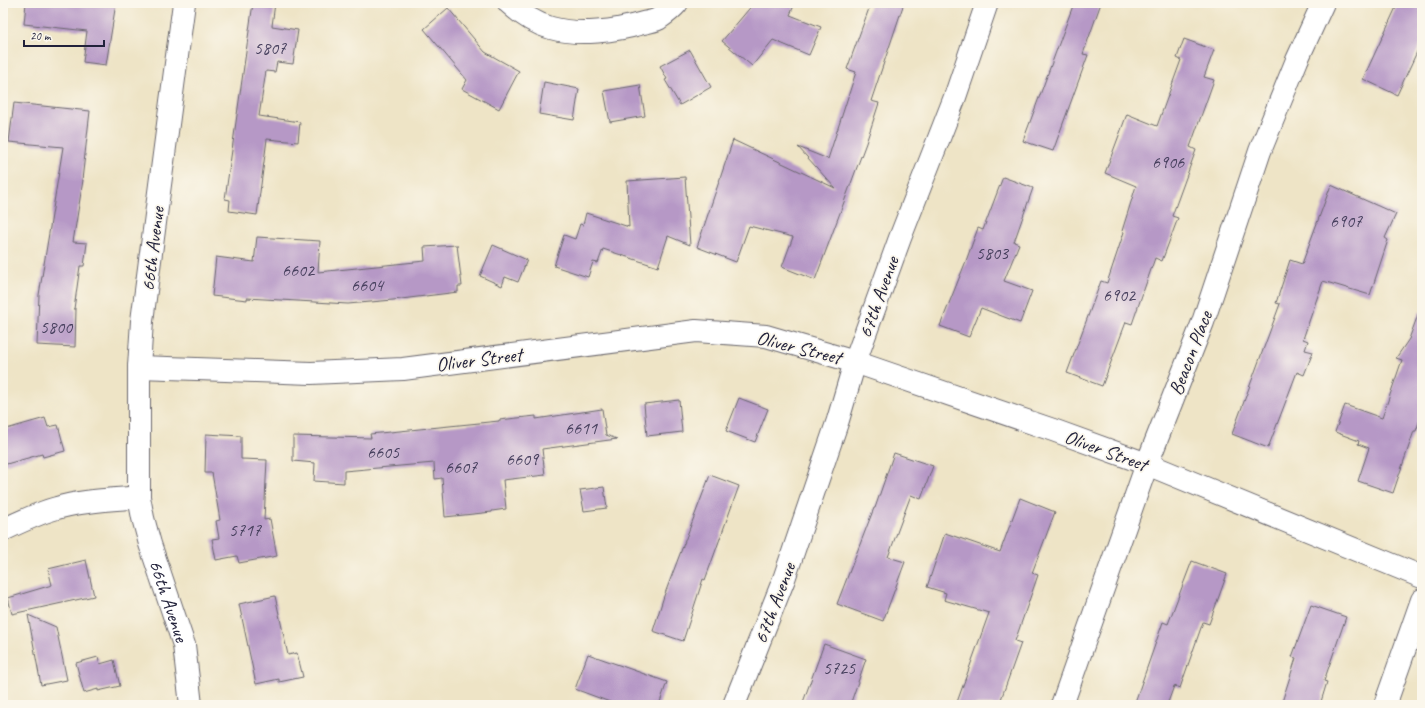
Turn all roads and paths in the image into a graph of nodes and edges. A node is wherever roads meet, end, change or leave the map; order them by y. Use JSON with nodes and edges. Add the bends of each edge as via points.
{"nodes":[{"id":1,"x":184,"y":3,"type":"edge"},
{"id":2,"x":509,"y":3,"type":"edge"},
{"id":3,"x":677,"y":3,"type":"edge"},
{"id":4,"x":987,"y":3,"type":"edge"},
{"id":5,"x":1323,"y":3,"type":"edge"},
{"id":6,"x":855,"y":362,"type":"junction"},
{"id":7,"x":139,"y":367,"type":"junction"},
{"id":8,"x":1146,"y":464,"type":"junction"},
{"id":9,"x":139,"y":497,"type":"junction"},
{"id":10,"x":3,"y":530,"type":"edge"},
{"id":11,"x":1422,"y":578,"type":"edge"},
{"id":12,"x":1422,"y":600,"type":"edge"},
{"id":13,"x":191,"y":705,"type":"edge"},
{"id":14,"x":734,"y":705,"type":"edge"},
{"id":15,"x":1062,"y":705,"type":"edge"},
{"id":16,"x":1385,"y":705,"type":"edge"}],
"edges":[{"from":1,"to":7,"type":"street","name":"66th Avenue","via":[[142,321]]},
{"from":2,"to":3,"type":"street","via":[[535,22],[551,28],[573,31],[627,28],[657,20]]},
{"from":4,"to":6,"type":"street","name":"67th Avenue","via":[[955,97]]},
{"from":5,"to":8,"type":"street","name":"Beacon Place","via":[[1260,150],[1202,322]]},
{"from":6,"to":7,"type":"street","name":"Oliver Street","via":[[766,336],[696,331],[403,369],[311,373]]},
{"from":6,"to":8,"type":"street","name":"Oliver Street"},
{"from":6,"to":14,"type":"street","name":"67th Avenue","via":[[784,578]]},
{"from":7,"to":9,"type":"street","name":"66th Avenue"},
{"from":8,"to":11,"type":"street","name":"Oliver Street"},
{"from":8,"to":15,"type":"street","name":"Beacon Place"},
{"from":9,"to":10,"type":"street","via":[[57,508]]},
{"from":9,"to":13,"type":"street","name":"66th Avenue","via":[[150,544],[184,645]]},
{"from":12,"to":16,"type":"street"}]}
